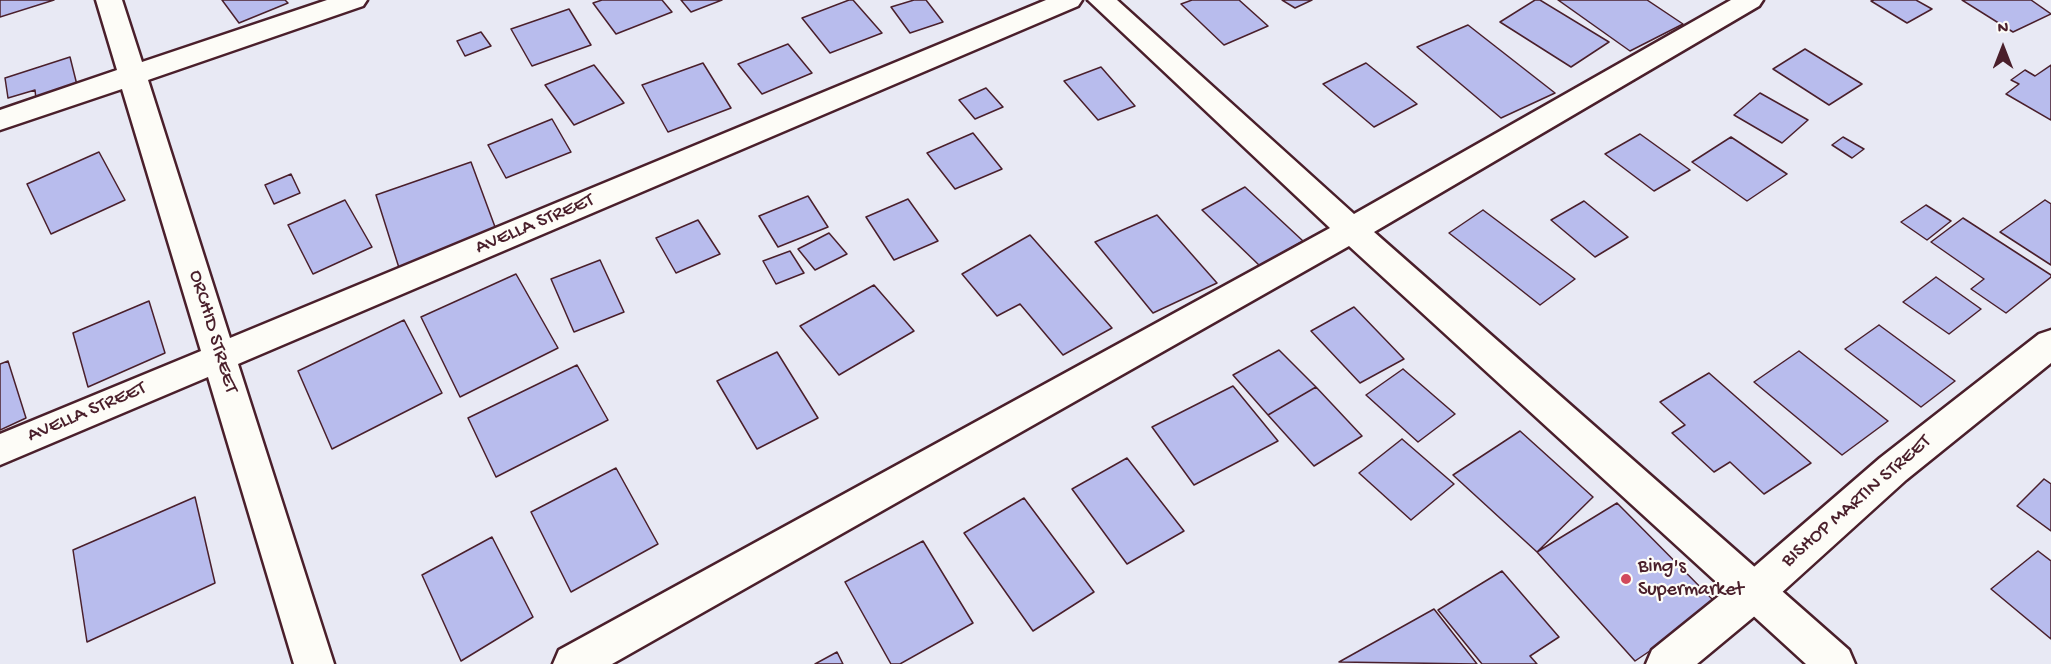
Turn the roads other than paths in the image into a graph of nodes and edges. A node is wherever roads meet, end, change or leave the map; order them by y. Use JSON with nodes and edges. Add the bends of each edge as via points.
{"nodes":[{"id":1,"x":109,"y":0,"type":"edge"},
{"id":2,"x":354,"y":0,"type":"edge"},
{"id":3,"x":1070,"y":0,"type":"edge"},
{"id":4,"x":1101,"y":0,"type":"edge"},
{"id":5,"x":1750,"y":0,"type":"edge"},
{"id":6,"x":131,"y":74,"type":"junction"},
{"id":7,"x":0,"y":120,"type":"edge"},
{"id":8,"x":1352,"y":230,"type":"junction"},
{"id":9,"x":2051,"y":344,"type":"edge"},
{"id":10,"x":221,"y":356,"type":"junction"},
{"id":11,"x":0,"y":450,"type":"edge"},
{"id":12,"x":1754,"y":592,"type":"junction"},
{"id":13,"x":314,"y":664,"type":"edge"},
{"id":14,"x":573,"y":664,"type":"edge"},
{"id":15,"x":1666,"y":664,"type":"edge"},
{"id":16,"x":1835,"y":664,"type":"edge"}],
"edges":[{"from":1,"to":6,"type":"street","name":"ORCHID STREET"},
{"from":2,"to":6,"type":"street"},
{"from":3,"to":10,"type":"street","name":"AVELLA STREET"},
{"from":4,"to":8,"type":"street"},
{"from":5,"to":8,"type":"street"},
{"from":6,"to":7,"type":"street"},
{"from":6,"to":10,"type":"street","name":"ORCHID STREET"},
{"from":8,"to":12,"type":"street"},
{"from":8,"to":14,"type":"street"},
{"from":9,"to":12,"type":"street","name":"BISHOP MARTIN STREET","via":[[1893,469]]},
{"from":10,"to":11,"type":"street","name":"AVELLA STREET"},
{"from":10,"to":13,"type":"street","name":"ORCHID STREET"},
{"from":12,"to":15,"type":"street","name":"BISHOP MARTIN STREET"},
{"from":12,"to":16,"type":"street"}]}
